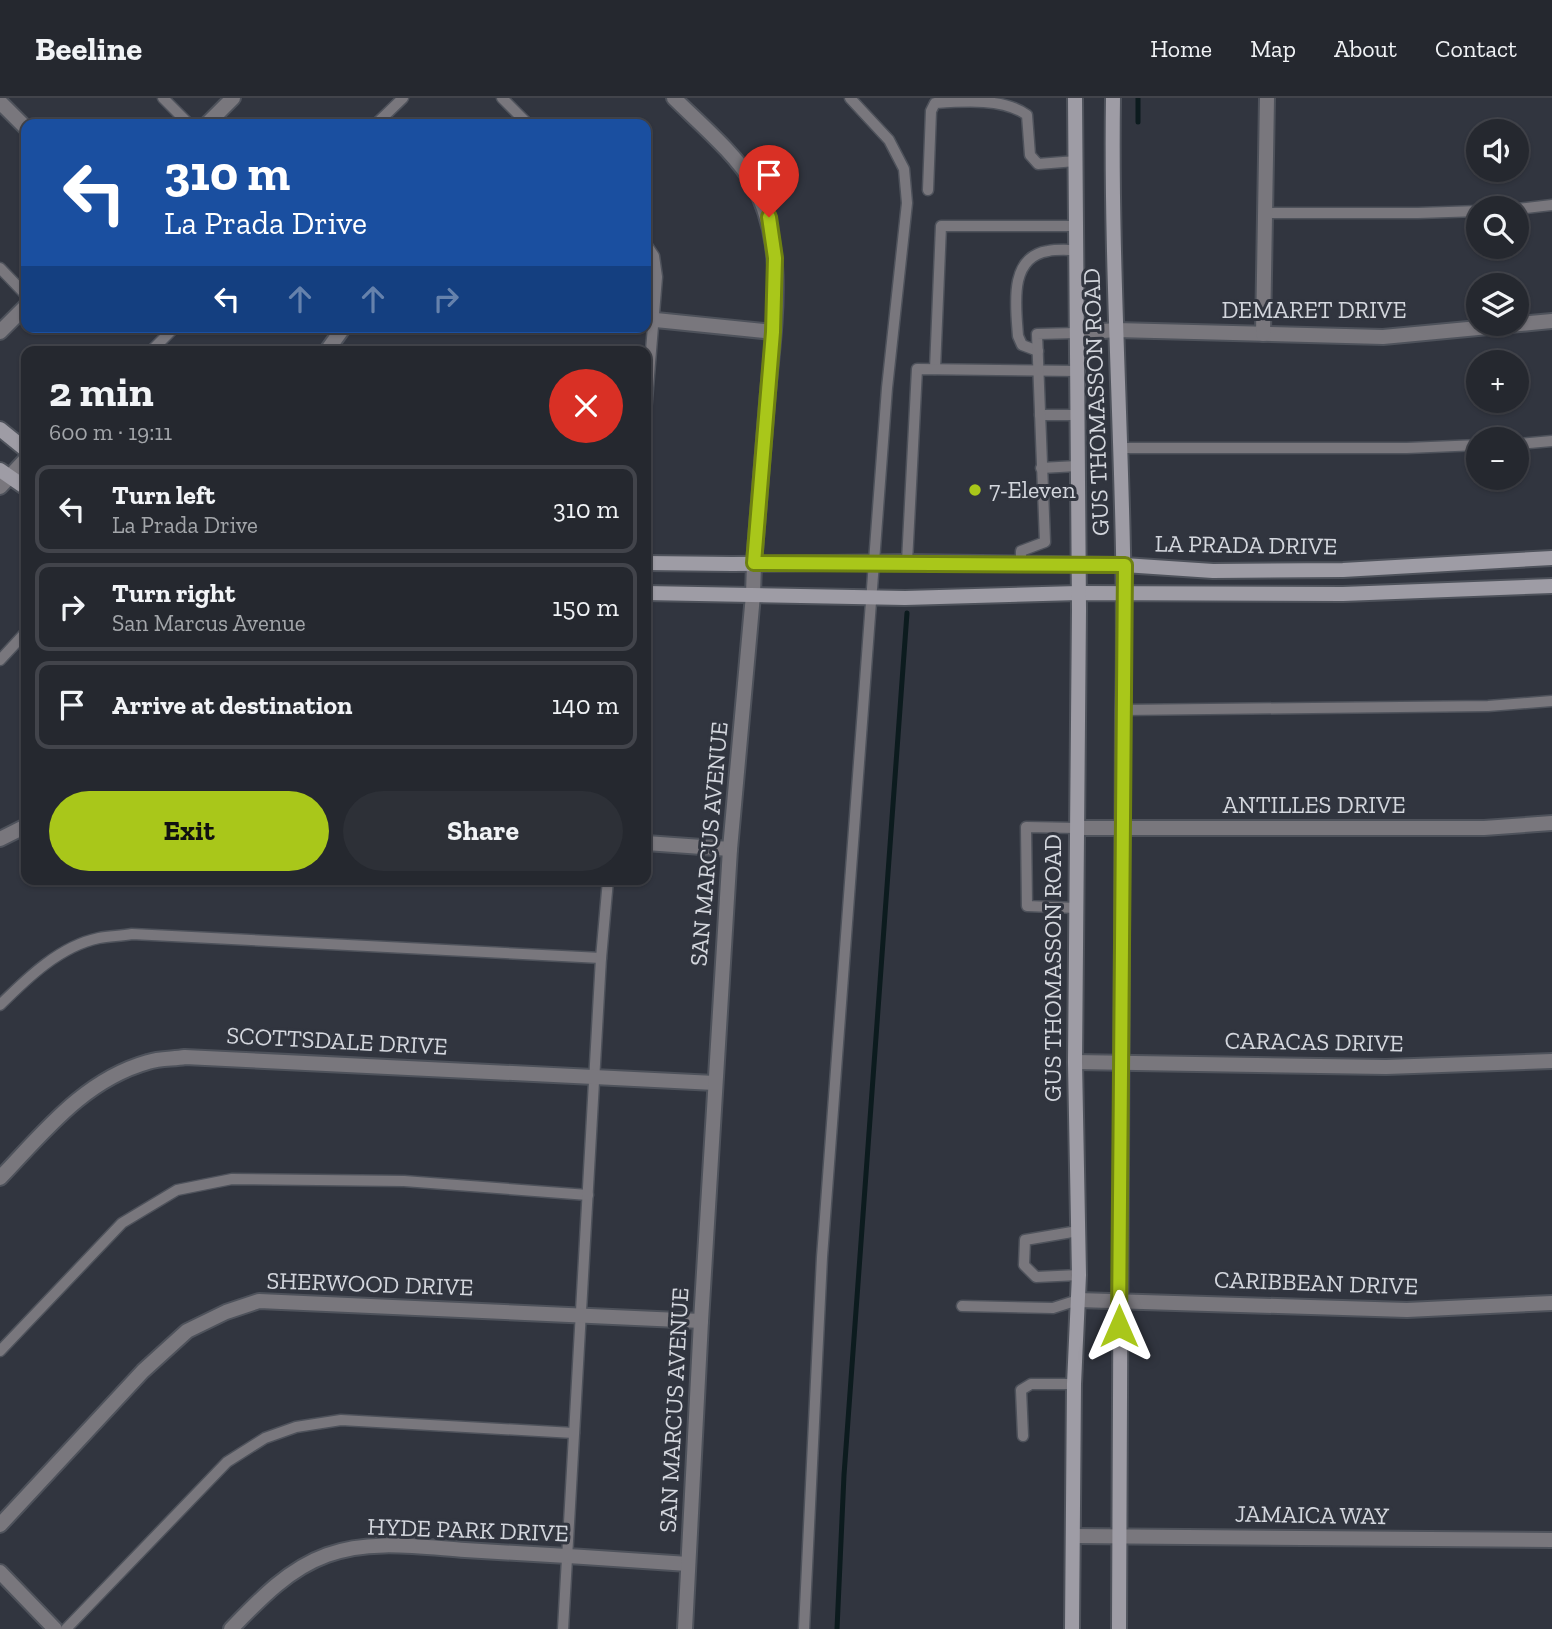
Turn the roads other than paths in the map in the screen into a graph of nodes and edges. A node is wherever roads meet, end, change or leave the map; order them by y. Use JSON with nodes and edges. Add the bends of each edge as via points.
{"nodes":[{"id":1,"x":163,"y":98,"type":"edge"},
{"id":2,"x":233,"y":98,"type":"edge"},
{"id":3,"x":402,"y":98,"type":"edge"},
{"id":4,"x":502,"y":98,"type":"edge"},
{"id":5,"x":674,"y":98,"type":"edge"},
{"id":6,"x":850,"y":98,"type":"edge"},
{"id":7,"x":1076,"y":98,"type":"edge"},
{"id":8,"x":1113,"y":98,"type":"edge"},
{"id":9,"x":1272,"y":99,"type":"edge"},
{"id":10,"x":0,"y":102,"type":"edge"},
{"id":11,"x":184,"y":119,"type":"edge"},
{"id":12,"x":212,"y":119,"type":"edge"},
{"id":13,"x":381,"y":119,"type":"edge"},
{"id":14,"x":523,"y":119,"type":"edge"},
{"id":15,"x":21,"y":123,"type":"edge"},
{"id":16,"x":1076,"y":161,"type":"junction"},
{"id":17,"x":928,"y":190,"type":"dead end"},
{"id":18,"x":1552,"y":205,"type":"edge"},
{"id":19,"x":1529,"y":208,"type":"edge"},
{"id":20,"x":1466,"y":212,"type":"edge"},
{"id":21,"x":1265,"y":213,"type":"junction"},
{"id":22,"x":1076,"y":226,"type":"junction"},
{"id":23,"x":1076,"y":250,"type":"junction"},
{"id":24,"x":651,"y":252,"type":"edge"},
{"id":25,"x":0,"y":268,"type":"edge"},
{"id":26,"x":21,"y":290,"type":"edge"},
{"id":27,"x":651,"y":309,"type":"edge"},
{"id":28,"x":21,"y":311,"type":"edge"},
{"id":29,"x":651,"y":320,"type":"edge"},
{"id":30,"x":1552,"y":321,"type":"edge"},
{"id":31,"x":1116,"y":330,"type":"junction"},
{"id":32,"x":0,"y":332,"type":"edge"},
{"id":33,"x":773,"y":332,"type":"junction"},
{"id":34,"x":169,"y":333,"type":"edge"},
{"id":35,"x":1076,"y":333,"type":"junction"},
{"id":36,"x":1263,"y":334,"type":"junction"},
{"id":37,"x":156,"y":346,"type":"edge"},
{"id":38,"x":1038,"y":351,"type":"junction"},
{"id":39,"x":935,"y":369,"type":"junction"},
{"id":40,"x":1039,"y":370,"type":"junction"},
{"id":41,"x":1077,"y":371,"type":"junction"},
{"id":42,"x":1040,"y":415,"type":"junction"},
{"id":43,"x":1077,"y":415,"type":"junction"},
{"id":44,"x":0,"y":429,"type":"edge"},
{"id":45,"x":1552,"y":441,"type":"edge"},
{"id":46,"x":1529,"y":443,"type":"edge"},
{"id":47,"x":21,"y":446,"type":"edge"},
{"id":48,"x":1466,"y":446,"type":"edge"},
{"id":49,"x":1121,"y":448,"type":"junction"},
{"id":50,"x":21,"y":463,"type":"edge"},
{"id":51,"x":1077,"y":466,"type":"junction"},
{"id":52,"x":1041,"y":468,"type":"junction"},
{"id":53,"x":3,"y":478,"type":"edge"},
{"id":54,"x":21,"y":486,"type":"edge"},
{"id":55,"x":1552,"y":558,"type":"edge"},
{"id":56,"x":873,"y":562,"type":"junction"},
{"id":57,"x":907,"y":562,"type":"junction"},
{"id":58,"x":651,"y":563,"type":"edge"},
{"id":59,"x":754,"y":563,"type":"junction"},
{"id":60,"x":1021,"y":564,"type":"junction"},
{"id":61,"x":1077,"y":564,"type":"junction"},
{"id":62,"x":1125,"y":565,"type":"junction"},
{"id":63,"x":1363,"y":569,"type":"junction"},
{"id":64,"x":1552,"y":586,"type":"edge"},
{"id":65,"x":651,"y":593,"type":"edge"},
{"id":66,"x":1079,"y":593,"type":"junction"},
{"id":67,"x":1125,"y":593,"type":"junction"},
{"id":68,"x":1363,"y":593,"type":"junction"},
{"id":69,"x":754,"y":595,"type":"junction"},
{"id":70,"x":870,"y":597,"type":"junction"},
{"id":71,"x":21,"y":637,"type":"edge"},
{"id":72,"x":0,"y":660,"type":"edge"},
{"id":73,"x":1552,"y":701,"type":"edge"},
{"id":74,"x":1123,"y":710,"type":"junction"},
{"id":75,"x":1552,"y":822,"type":"edge"},
{"id":76,"x":21,"y":828,"type":"edge"},
{"id":77,"x":1077,"y":828,"type":"junction"},
{"id":78,"x":1123,"y":828,"type":"junction"},
{"id":79,"x":0,"y":839,"type":"edge"},
{"id":80,"x":651,"y":843,"type":"edge"},
{"id":81,"x":730,"y":849,"type":"junction"},
{"id":82,"x":608,"y":885,"type":"edge"},
{"id":83,"x":1076,"y":908,"type":"junction"},
{"id":84,"x":601,"y":958,"type":"junction"},
{"id":85,"x":0,"y":1005,"type":"edge"},
{"id":86,"x":1552,"y":1061,"type":"edge"},
{"id":87,"x":1075,"y":1062,"type":"junction"},
{"id":88,"x":1122,"y":1062,"type":"junction"},
{"id":89,"x":596,"y":1076,"type":"junction"},
{"id":90,"x":715,"y":1083,"type":"junction"},
{"id":91,"x":0,"y":1178,"type":"edge"},
{"id":92,"x":588,"y":1195,"type":"junction"},
{"id":93,"x":1078,"y":1231,"type":"junction"},
{"id":94,"x":1079,"y":1275,"type":"junction"},
{"id":95,"x":1078,"y":1300,"type":"junction"},
{"id":96,"x":1120,"y":1300,"type":"junction"},
{"id":97,"x":1552,"y":1303,"type":"edge"},
{"id":98,"x":962,"y":1306,"type":"dead end"},
{"id":99,"x":581,"y":1315,"type":"junction"},
{"id":100,"x":701,"y":1321,"type":"junction"},
{"id":101,"x":0,"y":1351,"type":"edge"},
{"id":102,"x":1074,"y":1384,"type":"junction"},
{"id":103,"x":574,"y":1433,"type":"junction"},
{"id":104,"x":1023,"y":1436,"type":"dead end"},
{"id":105,"x":0,"y":1525,"type":"edge"},
{"id":106,"x":1073,"y":1536,"type":"junction"},
{"id":107,"x":1119,"y":1536,"type":"junction"},
{"id":108,"x":1552,"y":1540,"type":"edge"},
{"id":109,"x":566,"y":1555,"type":"junction"},
{"id":110,"x":688,"y":1564,"type":"junction"},
{"id":111,"x":0,"y":1572,"type":"edge"},
{"id":112,"x":55,"y":1629,"type":"edge"},
{"id":113,"x":66,"y":1629,"type":"edge"},
{"id":114,"x":231,"y":1629,"type":"edge"},
{"id":115,"x":563,"y":1629,"type":"edge"},
{"id":116,"x":685,"y":1629,"type":"edge"},
{"id":117,"x":804,"y":1629,"type":"edge"},
{"id":118,"x":1072,"y":1629,"type":"edge"},
{"id":119,"x":1119,"y":1629,"type":"edge"}],
"edges":[{"from":1,"to":11,"type":"lane"},
{"from":2,"to":12,"type":"street"},
{"from":3,"to":13,"type":"lane"},
{"from":4,"to":14,"type":"lane"},
{"from":5,"to":33,"type":"street","name":"SAN MARCUS AVENUE","via":[[752,182],[769,217],[775,258]]},
{"from":6,"to":56,"type":"lane","via":[[889,140],[904,169],[907,203]]},
{"from":7,"to":16,"type":"main road","name":"GUS THOMASSON ROAD"},
{"from":8,"to":31,"type":"main road","name":"GUS THOMASSON ROAD"},
{"from":9,"to":21,"type":"street"},
{"from":10,"to":15,"type":"street"},
{"from":16,"to":17,"type":"lane","via":[[1038,164],[1030,155],[1027,115],[1017,108],[935,103],[930,111]]},
{"from":16,"to":22,"type":"main road","name":"GUS THOMASSON ROAD"},
{"from":18,"to":19,"type":"lane"},
{"from":20,"to":21,"type":"lane"},
{"from":21,"to":36,"type":"street"},
{"from":22,"to":23,"type":"main road","name":"GUS THOMASSON ROAD"},
{"from":22,"to":39,"type":"lane","via":[[941,226]]},
{"from":23,"to":35,"type":"main road","name":"GUS THOMASSON ROAD"},
{"from":23,"to":38,"type":"lane","via":[[1046,251],[1030,258],[1018,276],[1018,336],[1022,345]]},
{"from":24,"to":27,"type":"lane","via":[[657,277]]},
{"from":25,"to":26,"type":"lane"},
{"from":28,"to":32,"type":"street"},
{"from":29,"to":33,"type":"street"},
{"from":30,"to":36,"type":"street","name":"DEMARET DRIVE","via":[[1383,337]]},
{"from":31,"to":35,"type":"street","name":"DEMARET DRIVE"},
{"from":31,"to":36,"type":"street","name":"DEMARET DRIVE"},
{"from":31,"to":49,"type":"main road","name":"GUS THOMASSON ROAD"},
{"from":33,"to":59,"type":"street","name":"SAN MARCUS AVENUE"},
{"from":34,"to":37,"type":"lane"},
{"from":35,"to":38,"type":"lane","via":[[1037,334]]},
{"from":35,"to":41,"type":"main road","name":"GUS THOMASSON ROAD"},
{"from":38,"to":40,"type":"lane"},
{"from":39,"to":40,"type":"lane"},
{"from":39,"to":57,"type":"lane","via":[[917,369]]},
{"from":40,"to":41,"type":"lane"},
{"from":40,"to":42,"type":"lane"},
{"from":41,"to":43,"type":"main road","name":"GUS THOMASSON ROAD"},
{"from":42,"to":43,"type":"lane"},
{"from":42,"to":52,"type":"lane"},
{"from":43,"to":51,"type":"main road","name":"GUS THOMASSON ROAD"},
{"from":44,"to":47,"type":"main road"},
{"from":45,"to":46,"type":"lane"},
{"from":48,"to":49,"type":"lane"},
{"from":49,"to":62,"type":"main road","name":"GUS THOMASSON ROAD"},
{"from":50,"to":53,"type":"street"},
{"from":51,"to":52,"type":"lane"},
{"from":51,"to":61,"type":"main road","name":"GUS THOMASSON ROAD"},
{"from":52,"to":60,"type":"lane","via":[[1045,542],[1021,551]]},
{"from":53,"to":54,"type":"main road"},
{"from":55,"to":63,"type":"main road","name":"LA PRADA DRIVE"},
{"from":56,"to":57,"type":"main road","name":"LA PRADA DRIVE"},
{"from":56,"to":59,"type":"main road","name":"LA PRADA DRIVE"},
{"from":56,"to":70,"type":"lane"},
{"from":57,"to":60,"type":"main road","name":"LA PRADA DRIVE"},
{"from":58,"to":59,"type":"main road","name":"LA PRADA DRIVE"},
{"from":59,"to":69,"type":"street","name":"SAN MARCUS AVENUE"},
{"from":60,"to":61,"type":"main road","name":"LA PRADA DRIVE"},
{"from":61,"to":62,"type":"main road","name":"LA PRADA DRIVE"},
{"from":61,"to":66,"type":"main road","name":"GUS THOMASSON ROAD"},
{"from":62,"to":63,"type":"main road","name":"LA PRADA DRIVE","via":[[1213,571]]},
{"from":62,"to":67,"type":"main road","name":"GUS THOMASSON ROAD"},
{"from":63,"to":68,"type":"main road"},
{"from":64,"to":68,"type":"main road","name":"LA PRADA DRIVE"},
{"from":65,"to":69,"type":"main road","name":"LA PRADA DRIVE"},
{"from":66,"to":67,"type":"main road","name":"LA PRADA DRIVE"},
{"from":66,"to":70,"type":"main road","name":"LA PRADA DRIVE"},
{"from":66,"to":77,"type":"main road","name":"GUS THOMASSON ROAD"},
{"from":67,"to":68,"type":"main road","name":"LA PRADA DRIVE"},
{"from":67,"to":74,"type":"main road","name":"GUS THOMASSON ROAD"},
{"from":69,"to":70,"type":"main road","name":"LA PRADA DRIVE"},
{"from":69,"to":81,"type":"street","name":"SAN MARCUS AVENUE"},
{"from":70,"to":117,"type":"lane","via":[[822,1257]]},
{"from":71,"to":72,"type":"lane"},
{"from":73,"to":74,"type":"lane","via":[[1488,706]]},
{"from":74,"to":78,"type":"main road","name":"GUS THOMASSON ROAD"},
{"from":75,"to":78,"type":"street","name":"ANTILLES DRIVE","via":[[1484,828]]},
{"from":76,"to":79,"type":"street"},
{"from":77,"to":78,"type":"street","name":"ANTILLES DRIVE"},
{"from":77,"to":83,"type":"main road","name":"GUS THOMASSON ROAD"},
{"from":77,"to":83,"type":"lane","via":[[1026,827],[1027,906]]},
{"from":78,"to":88,"type":"main road","name":"GUS THOMASSON ROAD"},
{"from":80,"to":81,"type":"street"},
{"from":81,"to":90,"type":"street","name":"SAN MARCUS AVENUE"},
{"from":82,"to":84,"type":"lane"},
{"from":83,"to":87,"type":"main road","name":"GUS THOMASSON ROAD"},
{"from":84,"to":85,"type":"lane","via":[[132,934],[97,938],[57,956]]},
{"from":84,"to":89,"type":"lane"},
{"from":86,"to":88,"type":"street","name":"CARACAS DRIVE","via":[[1387,1067]]},
{"from":87,"to":88,"type":"street","name":"CARACAS DRIVE"},
{"from":87,"to":93,"type":"main road","name":"GUS THOMASSON ROAD"},
{"from":88,"to":96,"type":"main road","name":"GUS THOMASSON ROAD"},
{"from":89,"to":90,"type":"street","name":"SCOTTSDALE DRIVE"},
{"from":89,"to":91,"type":"street","name":"SCOTTSDALE DRIVE","via":[[186,1057],[150,1061],[92,1088],[62,1112]]},
{"from":89,"to":92,"type":"lane"},
{"from":90,"to":100,"type":"street","name":"SAN MARCUS AVENUE"},
{"from":92,"to":99,"type":"lane"},
{"from":92,"to":101,"type":"lane","via":[[378,1181],[232,1179],[177,1190],[122,1223]]},
{"from":93,"to":94,"type":"main road","name":"GUS THOMASSON ROAD"},
{"from":93,"to":94,"type":"lane","via":[[1025,1240],[1024,1265],[1037,1277]]},
{"from":94,"to":95,"type":"main road","name":"GUS THOMASSON ROAD"},
{"from":95,"to":96,"type":"street","name":"CARIBBEAN DRIVE"},
{"from":95,"to":98,"type":"lane","via":[[1053,1308]]},
{"from":95,"to":102,"type":"main road","name":"GUS THOMASSON ROAD"},
{"from":96,"to":97,"type":"street","name":"CARIBBEAN DRIVE","via":[[1407,1310]]},
{"from":96,"to":107,"type":"main road","name":"GUS THOMASSON ROAD"},
{"from":99,"to":100,"type":"street","name":"SHERWOOD DRIVE"},
{"from":99,"to":103,"type":"lane"},
{"from":99,"to":105,"type":"street","name":"SHERWOOD DRIVE","via":[[292,1301],[259,1301],[226,1312],[187,1331],[144,1371]]},
{"from":100,"to":110,"type":"street","name":"SAN MARCUS AVENUE"},
{"from":102,"to":104,"type":"lane","via":[[1031,1384],[1021,1390]]},
{"from":102,"to":106,"type":"main road","name":"GUS THOMASSON ROAD"},
{"from":103,"to":109,"type":"lane"},
{"from":103,"to":113,"type":"lane","via":[[341,1420],[296,1427],[265,1438],[228,1462]]},
{"from":106,"to":107,"type":"street","name":"JAMAICA WAY"},
{"from":106,"to":118,"type":"main road","name":"GUS THOMASSON ROAD"},
{"from":107,"to":108,"type":"street","name":"JAMAICA WAY"},
{"from":107,"to":119,"type":"main road","name":"GUS THOMASSON ROAD"},
{"from":109,"to":110,"type":"street","name":"HYDE PARK DRIVE"},
{"from":109,"to":114,"type":"street","name":"HYDE PARK DRIVE","via":[[392,1546],[348,1550],[294,1572]]},
{"from":109,"to":115,"type":"lane"},
{"from":110,"to":116,"type":"street","name":"SAN MARCUS AVENUE"},
{"from":111,"to":112,"type":"street"}]}
